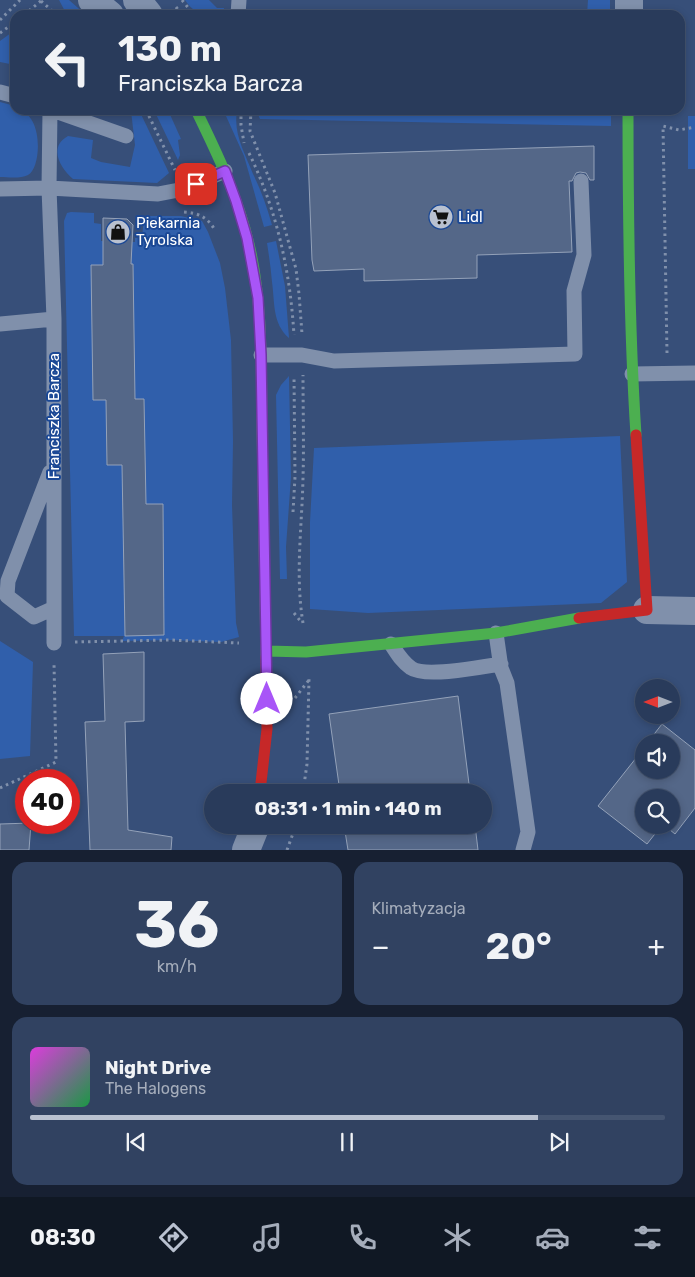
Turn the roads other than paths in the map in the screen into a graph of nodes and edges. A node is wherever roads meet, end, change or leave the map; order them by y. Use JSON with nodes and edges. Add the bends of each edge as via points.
{"nodes":[{"id":1,"x":92,"y":0,"type":"edge"},
{"id":2,"x":137,"y":0,"type":"edge"},
{"id":3,"x":104,"y":10,"type":"edge"},
{"id":4,"x":145,"y":10,"type":"edge"},
{"id":5,"x":51,"y":115,"type":"edge"},
{"id":6,"x":65,"y":115,"type":"edge"},
{"id":7,"x":198,"y":115,"type":"edge"},
{"id":8,"x":628,"y":115,"type":"edge"},
{"id":9,"x":126,"y":136,"type":"dead end"},
{"id":10,"x":225,"y":171,"type":"junction"},
{"id":11,"x":581,"y":181,"type":"dead end"},
{"id":12,"x":49,"y":188,"type":"junction"},
{"id":13,"x":0,"y":189,"type":"edge"},
{"id":14,"x":54,"y":319,"type":"junction"},
{"id":15,"x":0,"y":324,"type":"edge"},
{"id":16,"x":261,"y":355,"type":"junction"},
{"id":17,"x":695,"y":373,"type":"edge"},
{"id":18,"x":632,"y":374,"type":"junction"},
{"id":19,"x":54,"y":463,"type":"junction"},
{"id":20,"x":54,"y":608,"type":"junction"},
{"id":21,"x":647,"y":610,"type":"junction"},
{"id":22,"x":695,"y":611,"type":"edge"},
{"id":23,"x":496,"y":633,"type":"junction"},
{"id":24,"x":54,"y":643,"type":"road end"},
{"id":25,"x":391,"y":644,"type":"junction"},
{"id":26,"x":267,"y":650,"type":"junction"},
{"id":27,"x":500,"y":664,"type":"junction"},
{"id":28,"x":261,"y":784,"type":"edge"},
{"id":29,"x":252,"y":834,"type":"edge"},
{"id":30,"x":246,"y":850,"type":"edge"},
{"id":31,"x":523,"y":850,"type":"edge"}],
"edges":[{"from":1,"to":3,"type":"street"},
{"from":2,"to":4,"type":"street"},
{"from":5,"to":12,"type":"lane","name":"Franciszka Barcza"},
{"from":6,"to":9,"type":"lane","name":"Franciszka Barcza"},
{"from":7,"to":10,"type":"street"},
{"from":8,"to":18,"type":"street"},
{"from":10,"to":12,"type":"lane","via":[[184,189],[158,194]]},
{"from":10,"to":16,"type":"street","via":[[253,265]]},
{"from":11,"to":16,"type":"lane","via":[[584,255],[574,292],[575,354],[334,361],[302,355]]},
{"from":12,"to":13,"type":"lane"},
{"from":12,"to":14,"type":"lane","name":"Franciszka Barcza"},
{"from":14,"to":15,"type":"lane"},
{"from":14,"to":19,"type":"lane","name":"Franciszka Barcza"},
{"from":16,"to":26,"type":"street"},
{"from":17,"to":18,"type":"lane"},
{"from":18,"to":21,"type":"street"},
{"from":19,"to":20,"type":"lane","name":"Franciszka Barcza"},
{"from":19,"to":20,"type":"lane","via":[[8,581],[8,596],[34,617]]},
{"from":20,"to":24,"type":"lane","name":"Franciszka Barcza"},
{"from":21,"to":22,"type":"street"},
{"from":21,"to":23,"type":"street","via":[[570,619]]},
{"from":23,"to":25,"type":"street"},
{"from":23,"to":27,"type":"lane"},
{"from":25,"to":26,"type":"street","via":[[306,652]]},
{"from":25,"to":27,"type":"lane","via":[[413,670],[444,672]]},
{"from":26,"to":28,"type":"street","via":[[267,729]]},
{"from":27,"to":31,"type":"lane","via":[[507,683],[528,832]]},
{"from":29,"to":30,"type":"street"}]}
